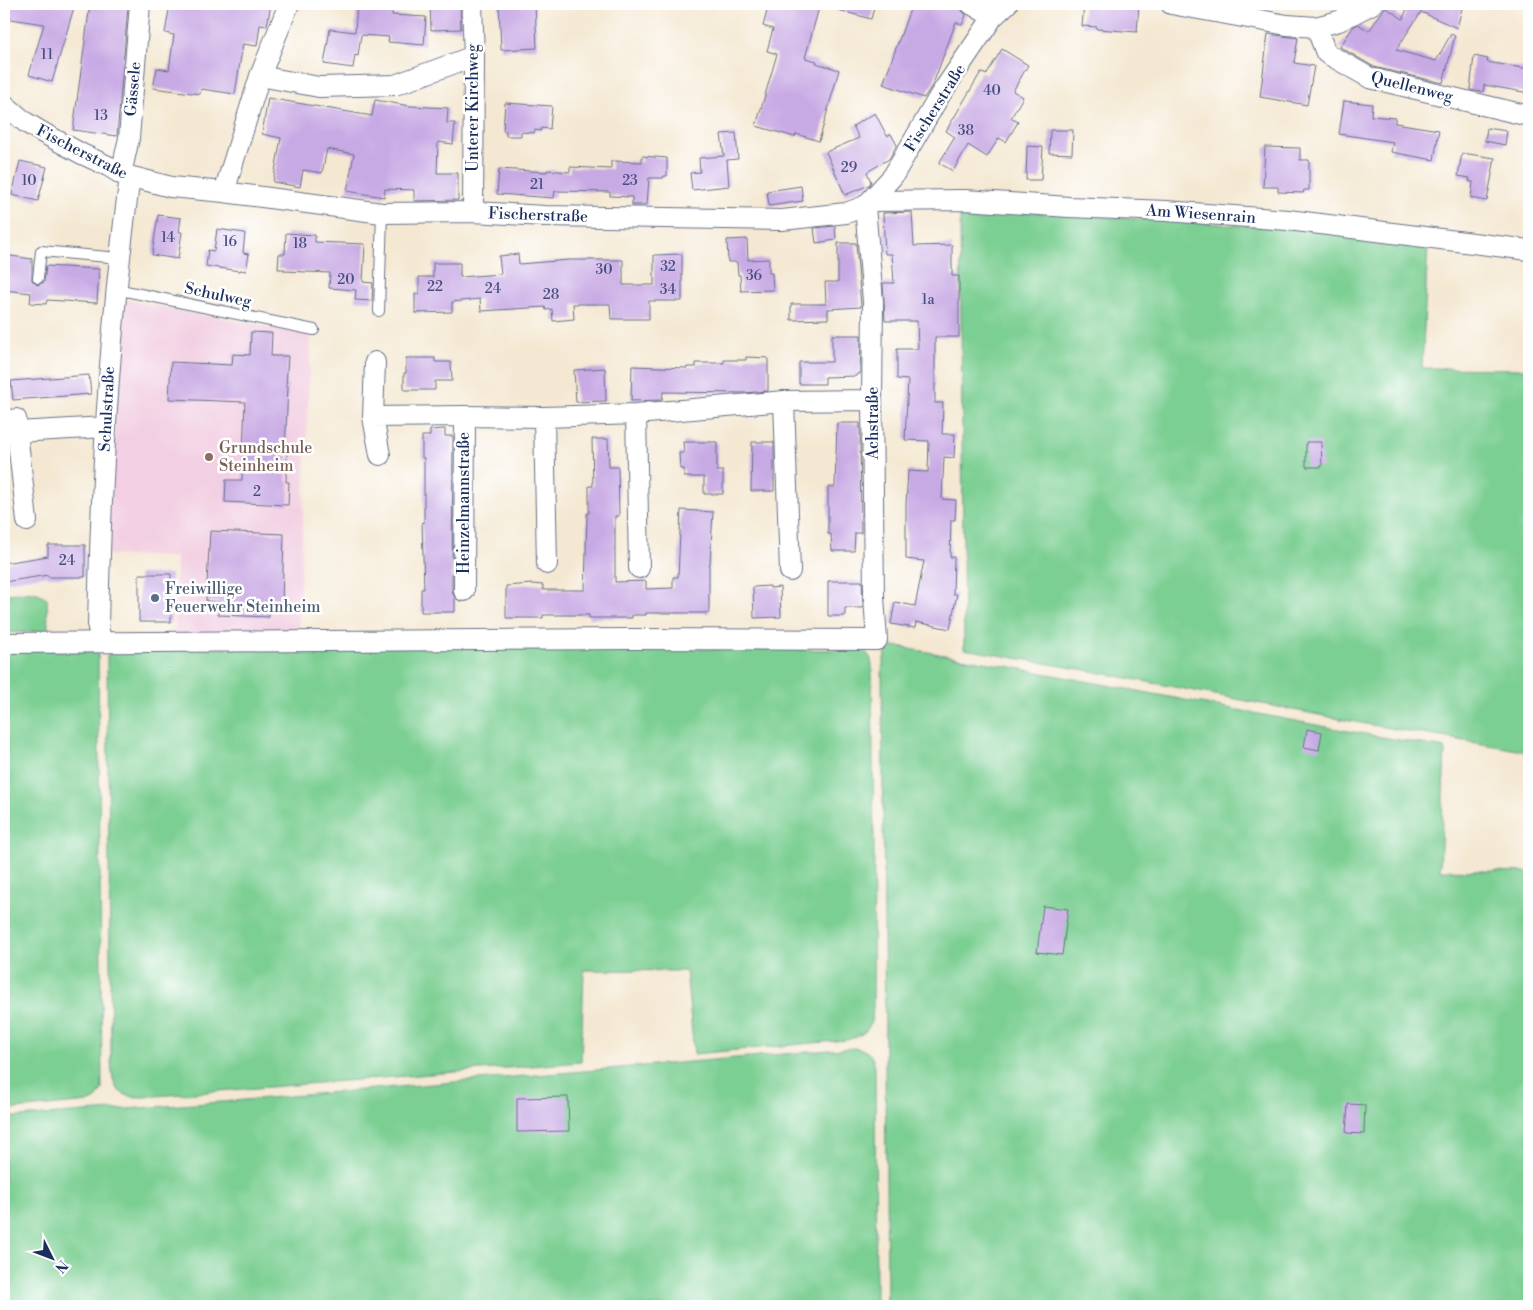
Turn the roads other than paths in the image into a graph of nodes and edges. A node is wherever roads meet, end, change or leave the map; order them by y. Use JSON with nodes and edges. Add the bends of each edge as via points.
{"nodes":[{"id":1,"x":140,"y":4,"type":"edge"},
{"id":2,"x":289,"y":4,"type":"edge"},
{"id":3,"x":472,"y":4,"type":"edge"},
{"id":4,"x":971,"y":4,"type":"edge"},
{"id":5,"x":1171,"y":4,"type":"edge"},
{"id":6,"x":1372,"y":4,"type":"edge"},
{"id":7,"x":1000,"y":10,"type":"edge"},
{"id":8,"x":1316,"y":27,"type":"junction"},
{"id":9,"x":474,"y":56,"type":"junction"},
{"id":10,"x":260,"y":76,"type":"junction"},
{"id":11,"x":4,"y":104,"type":"edge"},
{"id":12,"x":1529,"y":116,"type":"edge"},
{"id":13,"x":126,"y":175,"type":"junction"},
{"id":14,"x":224,"y":192,"type":"junction"},
{"id":15,"x":868,"y":204,"type":"junction"},
{"id":16,"x":473,"y":212,"type":"junction"},
{"id":17,"x":382,"y":213,"type":"junction"},
{"id":18,"x":1529,"y":250,"type":"edge"},
{"id":19,"x":119,"y":258,"type":"junction"},
{"id":20,"x":38,"y":278,"type":"dead end"},
{"id":21,"x":116,"y":289,"type":"junction"},
{"id":22,"x":379,"y":311,"type":"dead end"},
{"id":23,"x":314,"y":330,"type":"dead end"},
{"id":24,"x":375,"y":362,"type":"dead end"},
{"id":25,"x":872,"y":400,"type":"junction"},
{"id":26,"x":784,"y":401,"type":"junction"},
{"id":27,"x":636,"y":414,"type":"junction"},
{"id":28,"x":465,"y":416,"type":"junction"},
{"id":29,"x":373,"y":417,"type":"junction"},
{"id":30,"x":544,"y":417,"type":"junction"},
{"id":31,"x":10,"y":427,"type":"edge"},
{"id":32,"x":106,"y":427,"type":"junction"},
{"id":33,"x":380,"y":455,"type":"dead end"},
{"id":34,"x":27,"y":522,"type":"dead end"},
{"id":35,"x":547,"y":564,"type":"dead end"},
{"id":36,"x":639,"y":568,"type":"dead end"},
{"id":37,"x":790,"y":571,"type":"dead end"},
{"id":38,"x":464,"y":591,"type":"dead end"},
{"id":39,"x":102,"y":642,"type":"junction"},
{"id":40,"x":4,"y":643,"type":"edge"}],
"edges":[{"from":1,"to":13,"type":"street","name":"Gässele"},
{"from":2,"to":10,"type":"street"},
{"from":3,"to":9,"type":"street","name":"Unterer Kirchweg"},
{"from":4,"to":7,"type":"street"},
{"from":5,"to":8,"type":"street","via":[[1287,25]]},
{"from":6,"to":8,"type":"street"},
{"from":7,"to":15,"type":"street","name":"Fischerstraße","via":[[940,96],[893,176]]},
{"from":8,"to":12,"type":"street","name":"Quellenweg","via":[[1326,53],[1370,78]]},
{"from":9,"to":10,"type":"street","via":[[395,85],[319,87]]},
{"from":9,"to":16,"type":"street","name":"Unterer Kirchweg"},
{"from":10,"to":14,"type":"street"},
{"from":11,"to":13,"type":"street","name":"Fischerstraße","via":[[25,122],[67,147]]},
{"from":13,"to":14,"type":"street","name":"Fischerstraße","via":[[171,187]]},
{"from":13,"to":19,"type":"street","name":"Schulstraße"},
{"from":14,"to":17,"type":"street","name":"Fischerstraße"},
{"from":15,"to":16,"type":"street","name":"Fischerstraße","via":[[846,213],[782,220]]},
{"from":15,"to":18,"type":"street","name":"Am Wiesenrain","via":[[965,200],[1166,211],[1288,220]]},
{"from":15,"to":25,"type":"street","name":"Achstraße","via":[[873,301]]},
{"from":16,"to":17,"type":"street","name":"Fischerstraße"},
{"from":17,"to":22,"type":"lane"},
{"from":19,"to":20,"type":"lane","via":[[41,251]]},
{"from":19,"to":21,"type":"street","name":"Schulstraße"},
{"from":21,"to":23,"type":"lane","name":"Schulweg"},
{"from":21,"to":32,"type":"street","name":"Schulstraße"},
{"from":24,"to":29,"type":"street"},
{"from":25,"to":26,"type":"street","name":"Heinzelmannstraße"},
{"from":25,"to":39,"type":"street","name":"Achstraße","via":[[876,640]]},
{"from":26,"to":27,"type":"street","name":"Heinzelmannstraße"},
{"from":26,"to":37,"type":"street"},
{"from":27,"to":30,"type":"street","name":"Heinzelmannstraße"},
{"from":27,"to":36,"type":"street"},
{"from":28,"to":29,"type":"street","name":"Heinzelmannstraße"},
{"from":28,"to":30,"type":"street","name":"Heinzelmannstraße"},
{"from":28,"to":38,"type":"street","name":"Heinzelmannstraße"},
{"from":29,"to":33,"type":"street"},
{"from":30,"to":35,"type":"street"},
{"from":31,"to":32,"type":"street"},
{"from":31,"to":34,"type":"street"},
{"from":32,"to":39,"type":"street","name":"Schulstraße","via":[[98,628]]},
{"from":39,"to":40,"type":"street"}]}
